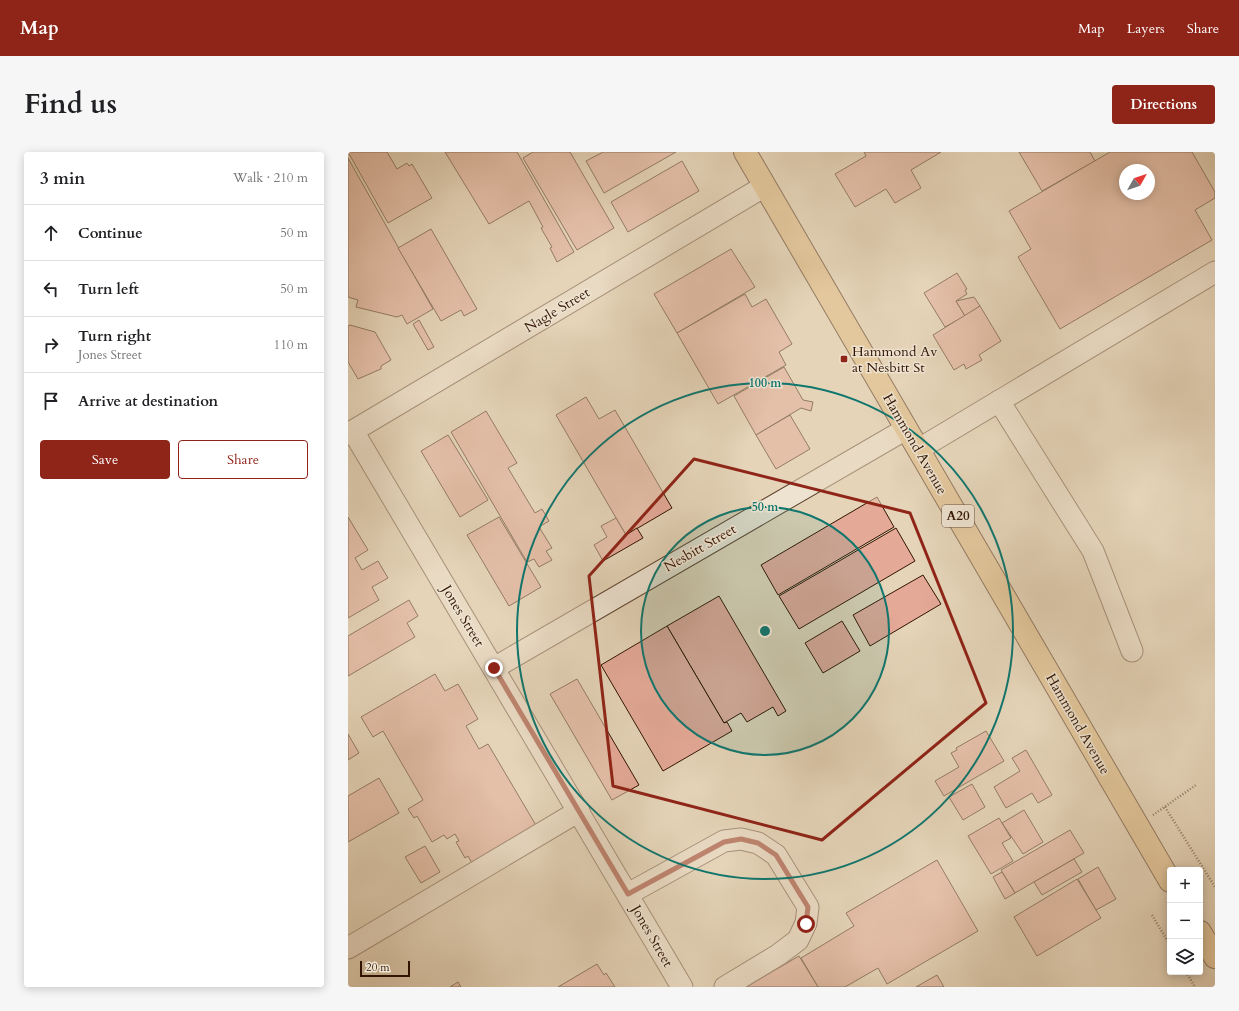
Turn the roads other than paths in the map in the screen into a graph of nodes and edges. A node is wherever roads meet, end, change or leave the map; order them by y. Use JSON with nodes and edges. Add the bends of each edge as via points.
{"nodes":[{"id":1,"x":745,"y":152,"type":"edge"},
{"id":2,"x":765,"y":186,"type":"junction"},
{"id":3,"x":1215,"y":272,"type":"edge"},
{"id":4,"x":1000,"y":401,"type":"junction"},
{"id":5,"x":906,"y":429,"type":"junction"},
{"id":6,"x":351,"y":432,"type":"edge"},
{"id":7,"x":919,"y":449,"type":"junction"},
{"id":8,"x":1132,"y":651,"type":"dead end"},
{"id":9,"x":494,"y":668,"type":"junction"},
{"id":10,"x":579,"y":811,"type":"junction"},
{"id":11,"x":1167,"y":875,"type":"edge"},
{"id":12,"x":628,"y":894,"type":"junction"},
{"id":13,"x":1203,"y":937,"type":"edge"},
{"id":14,"x":348,"y":948,"type":"edge"},
{"id":15,"x":1215,"y":957,"type":"edge"},
{"id":16,"x":682,"y":987,"type":"edge"},
{"id":17,"x":725,"y":987,"type":"edge"}],
"edges":[{"from":1,"to":2,"type":"highway","name":"Hammond Avenue","number":"A20"},
{"from":2,"to":5,"type":"highway","name":"Hammond Avenue","number":"A20"},
{"from":2,"to":6,"type":"street","name":"Nagle Street"},
{"from":3,"to":4,"type":"street"},
{"from":4,"to":7,"type":"street"},
{"from":4,"to":8,"type":"street","via":[[1093,551]]},
{"from":5,"to":7,"type":"highway","name":"Hammond Avenue","number":"A20"},
{"from":5,"to":9,"type":"street","name":"Nesbitt Street"},
{"from":6,"to":9,"type":"street","name":"Jones Street"},
{"from":7,"to":11,"type":"highway","name":"Hammond Avenue","number":"A20"},
{"from":9,"to":10,"type":"street","name":"Jones Street"},
{"from":10,"to":12,"type":"street","name":"Jones Street"},
{"from":10,"to":14,"type":"street"},
{"from":12,"to":16,"type":"street","name":"Jones Street"},
{"from":12,"to":17,"type":"street","via":[[724,842],[741,839],[758,843],[776,855],[808,907],[806,924],[798,940]]},
{"from":13,"to":15,"type":"highway"}]}
